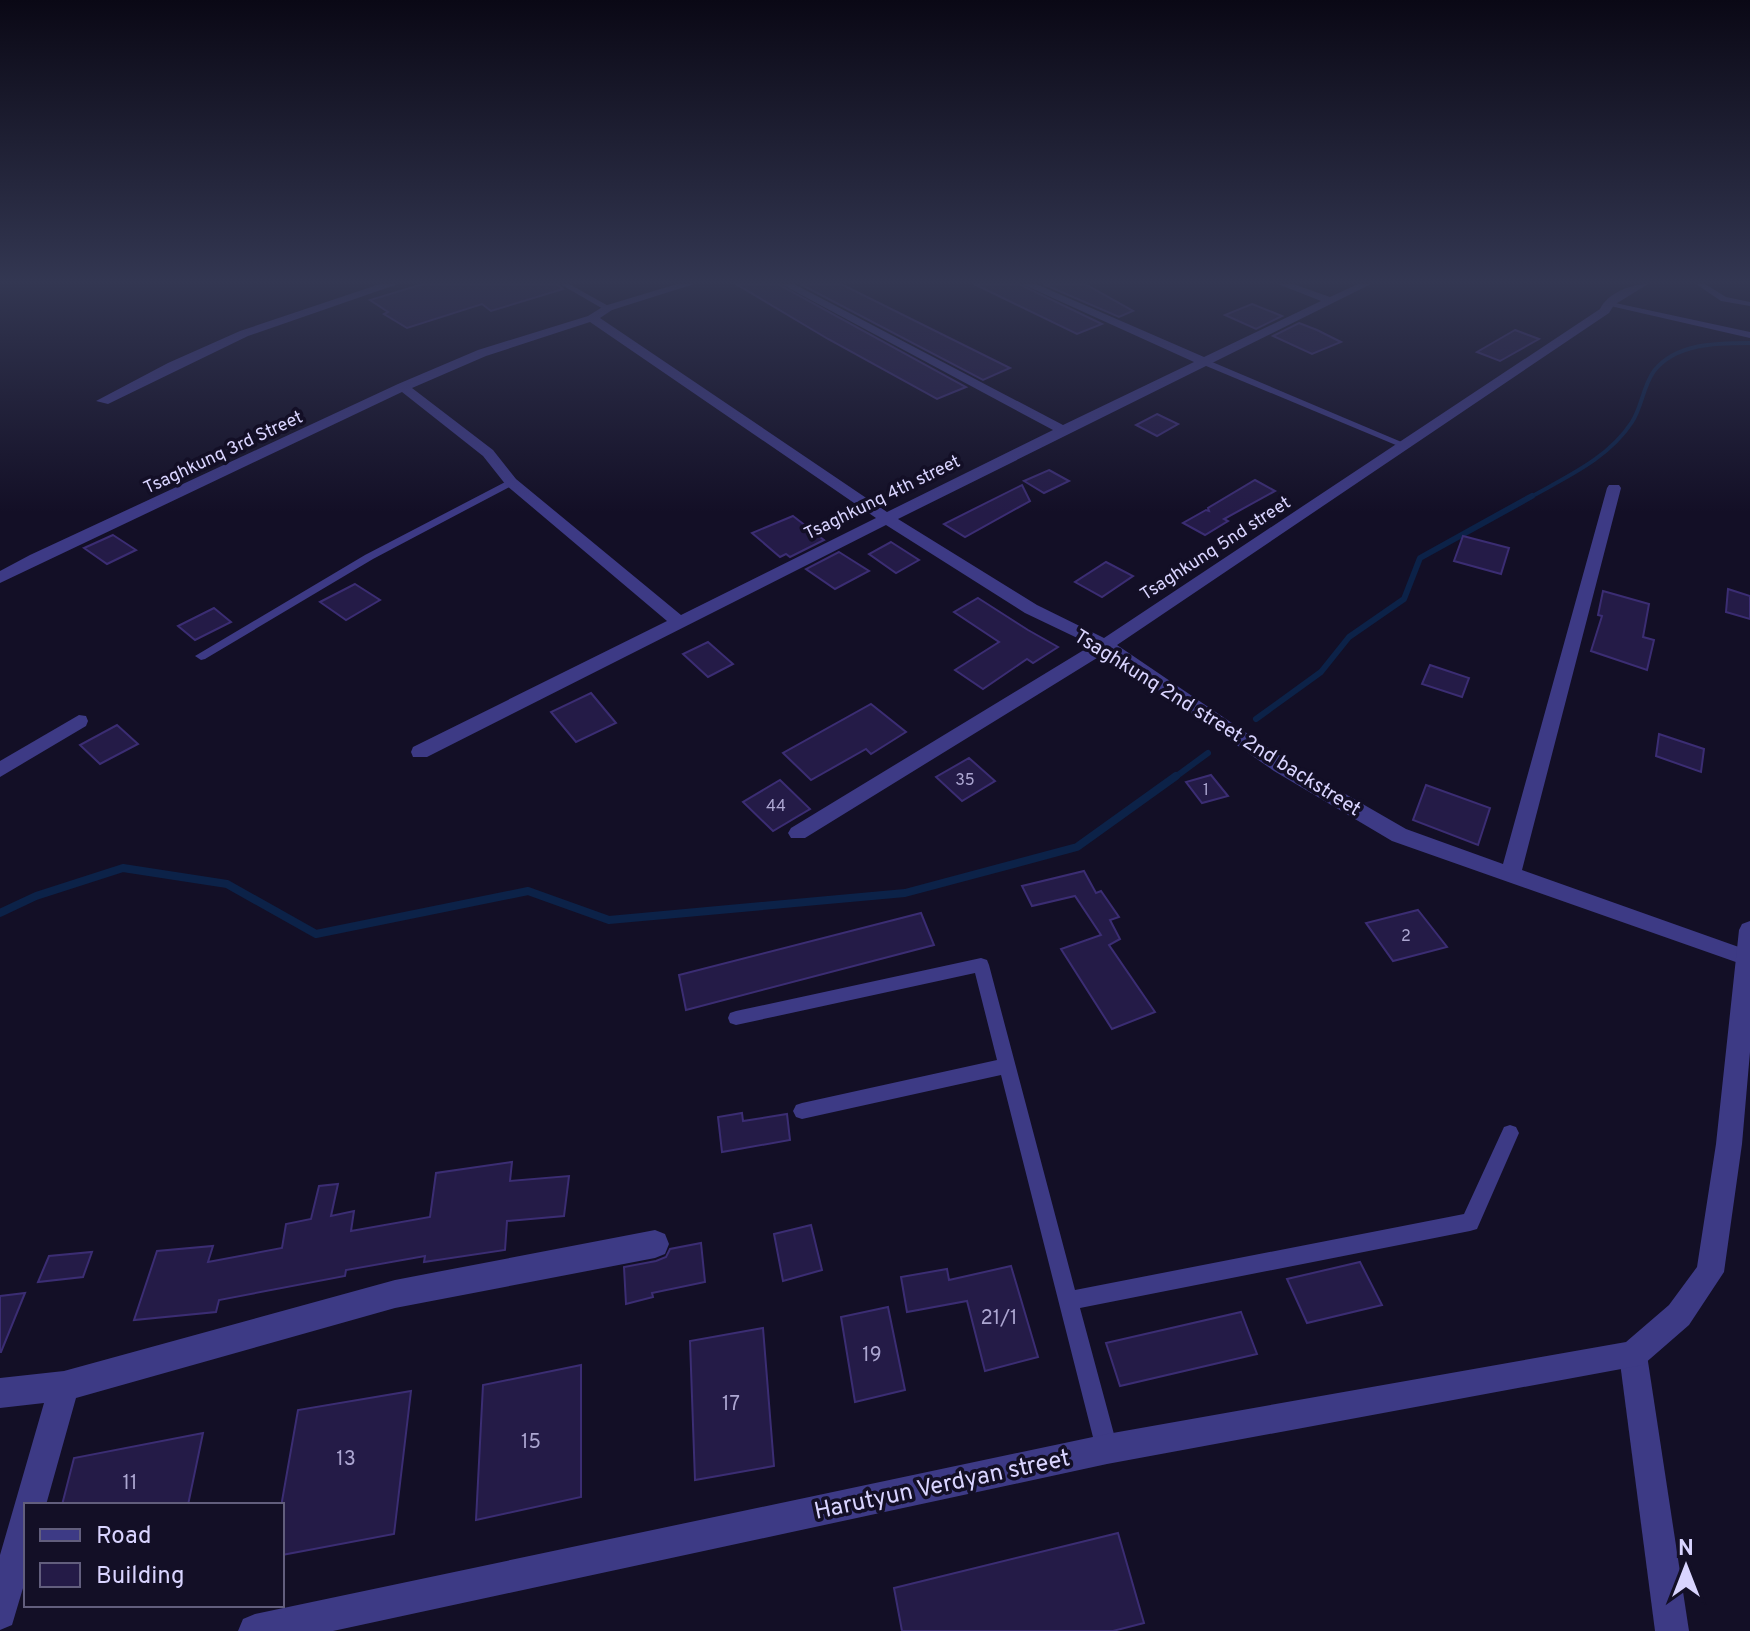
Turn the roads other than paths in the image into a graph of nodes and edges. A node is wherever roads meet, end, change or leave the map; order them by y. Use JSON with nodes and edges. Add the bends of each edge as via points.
{"nodes":[{"id":1,"x":180,"y":360,"type":"edge"},
{"id":2,"x":465,"y":360,"type":"edge"},
{"id":3,"x":654,"y":360,"type":"edge"},
{"id":4,"x":930,"y":360,"type":"edge"},
{"id":5,"x":1533,"y":360,"type":"edge"},
{"id":6,"x":1202,"y":361,"type":"joint"},
{"id":7,"x":403,"y":387,"type":"junction"},
{"id":8,"x":103,"y":401,"type":"dead end"},
{"id":9,"x":1063,"y":430,"type":"junction"},
{"id":10,"x":1406,"y":446,"type":"junction"},
{"id":11,"x":511,"y":482,"type":"junction"},
{"id":12,"x":1614,"y":488,"type":"dead end"},
{"id":13,"x":886,"y":518,"type":"junction"},
{"id":14,"x":0,"y":578,"type":"edge"},
{"id":15,"x":679,"y":622,"type":"junction"},
{"id":16,"x":1105,"y":645,"type":"junction"},
{"id":17,"x":201,"y":656,"type":"dead end"},
{"id":18,"x":79,"y":721,"type":"dead end"},
{"id":19,"x":420,"y":752,"type":"dead end"},
{"id":20,"x":0,"y":770,"type":"edge"},
{"id":21,"x":798,"y":833,"type":"dead end"},
{"id":22,"x":1511,"y":873,"type":"junction"},
{"id":23,"x":1750,"y":930,"type":"edge"},
{"id":24,"x":1747,"y":959,"type":"junction"},
{"id":25,"x":736,"y":1018,"type":"dead end"},
{"id":26,"x":1006,"y":1066,"type":"junction"},
{"id":27,"x":802,"y":1111,"type":"dead end"},
{"id":28,"x":1510,"y":1133,"type":"dead end"},
{"id":29,"x":655,"y":1244,"type":"dead end"},
{"id":30,"x":1068,"y":1301,"type":"junction"},
{"id":31,"x":1633,"y":1355,"type":"junction"},
{"id":32,"x":64,"y":1386,"type":"junction"},
{"id":33,"x":0,"y":1393,"type":"edge"},
{"id":34,"x":1107,"y":1449,"type":"junction"},
{"id":35,"x":31,"y":1503,"type":"edge"},
{"id":36,"x":24,"y":1527,"type":"edge"},
{"id":37,"x":0,"y":1613,"type":"edge"},
{"id":38,"x":255,"y":1631,"type":"edge"},
{"id":39,"x":1672,"y":1631,"type":"edge"}],
"edges":[{"from":1,"to":8,"type":"street"},
{"from":2,"to":7,"type":"street","name":"Tsaghkunq 3rd Street"},
{"from":3,"to":13,"type":"street","name":"Tsaghkunq 2nd street 2nd backstreet"},
{"from":4,"to":9,"type":"street"},
{"from":5,"to":10,"type":"street","name":"Tsaghkunq 5nd street"},
{"from":6,"to":9,"type":"street","name":"Tsaghkunq 4th street"},
{"from":6,"to":10,"type":"lane"},
{"from":7,"to":11,"type":"street","via":[[488,453]]},
{"from":7,"to":14,"type":"street","name":"Tsaghkunq 3rd Street"},
{"from":9,"to":13,"type":"street","name":"Tsaghkunq 4th street"},
{"from":10,"to":16,"type":"street","name":"Tsaghkunq 5nd street"},
{"from":11,"to":15,"type":"street"},
{"from":11,"to":17,"type":"lane","via":[[369,557]]},
{"from":12,"to":22,"type":"street"},
{"from":13,"to":15,"type":"street","name":"Tsaghkunq 4th street"},
{"from":13,"to":16,"type":"street","name":"Tsaghkunq 2nd street 2nd backstreet","via":[[1031,609]]},
{"from":15,"to":19,"type":"street","name":"Tsaghkunq 4th street"},
{"from":16,"to":21,"type":"street","name":"Tsaghkunq 5nd street"},
{"from":16,"to":22,"type":"street","name":"Tsaghkunq 2nd street 2nd backstreet","via":[[1281,766],[1399,835]]},
{"from":18,"to":20,"type":"street"},
{"from":22,"to":24,"type":"street","name":"Tsaghkunq 2nd street 2nd backstreet"},
{"from":23,"to":24,"type":"street"},
{"from":24,"to":31,"type":"street","via":[[1710,1272],[1679,1315]]},
{"from":25,"to":26,"type":"lane","via":[[981,965]]},
{"from":26,"to":27,"type":"lane"},
{"from":26,"to":30,"type":"lane"},
{"from":28,"to":30,"type":"lane","via":[[1470,1222]]},
{"from":29,"to":32,"type":"street","via":[[395,1294]]},
{"from":30,"to":34,"type":"lane"},
{"from":31,"to":34,"type":"street","name":"Harutyun Verdyan street"},
{"from":31,"to":39,"type":"street"},
{"from":32,"to":33,"type":"street"},
{"from":32,"to":35,"type":"street"},
{"from":34,"to":38,"type":"street","name":"Harutyun Verdyan street"},
{"from":36,"to":37,"type":"street"}]}
